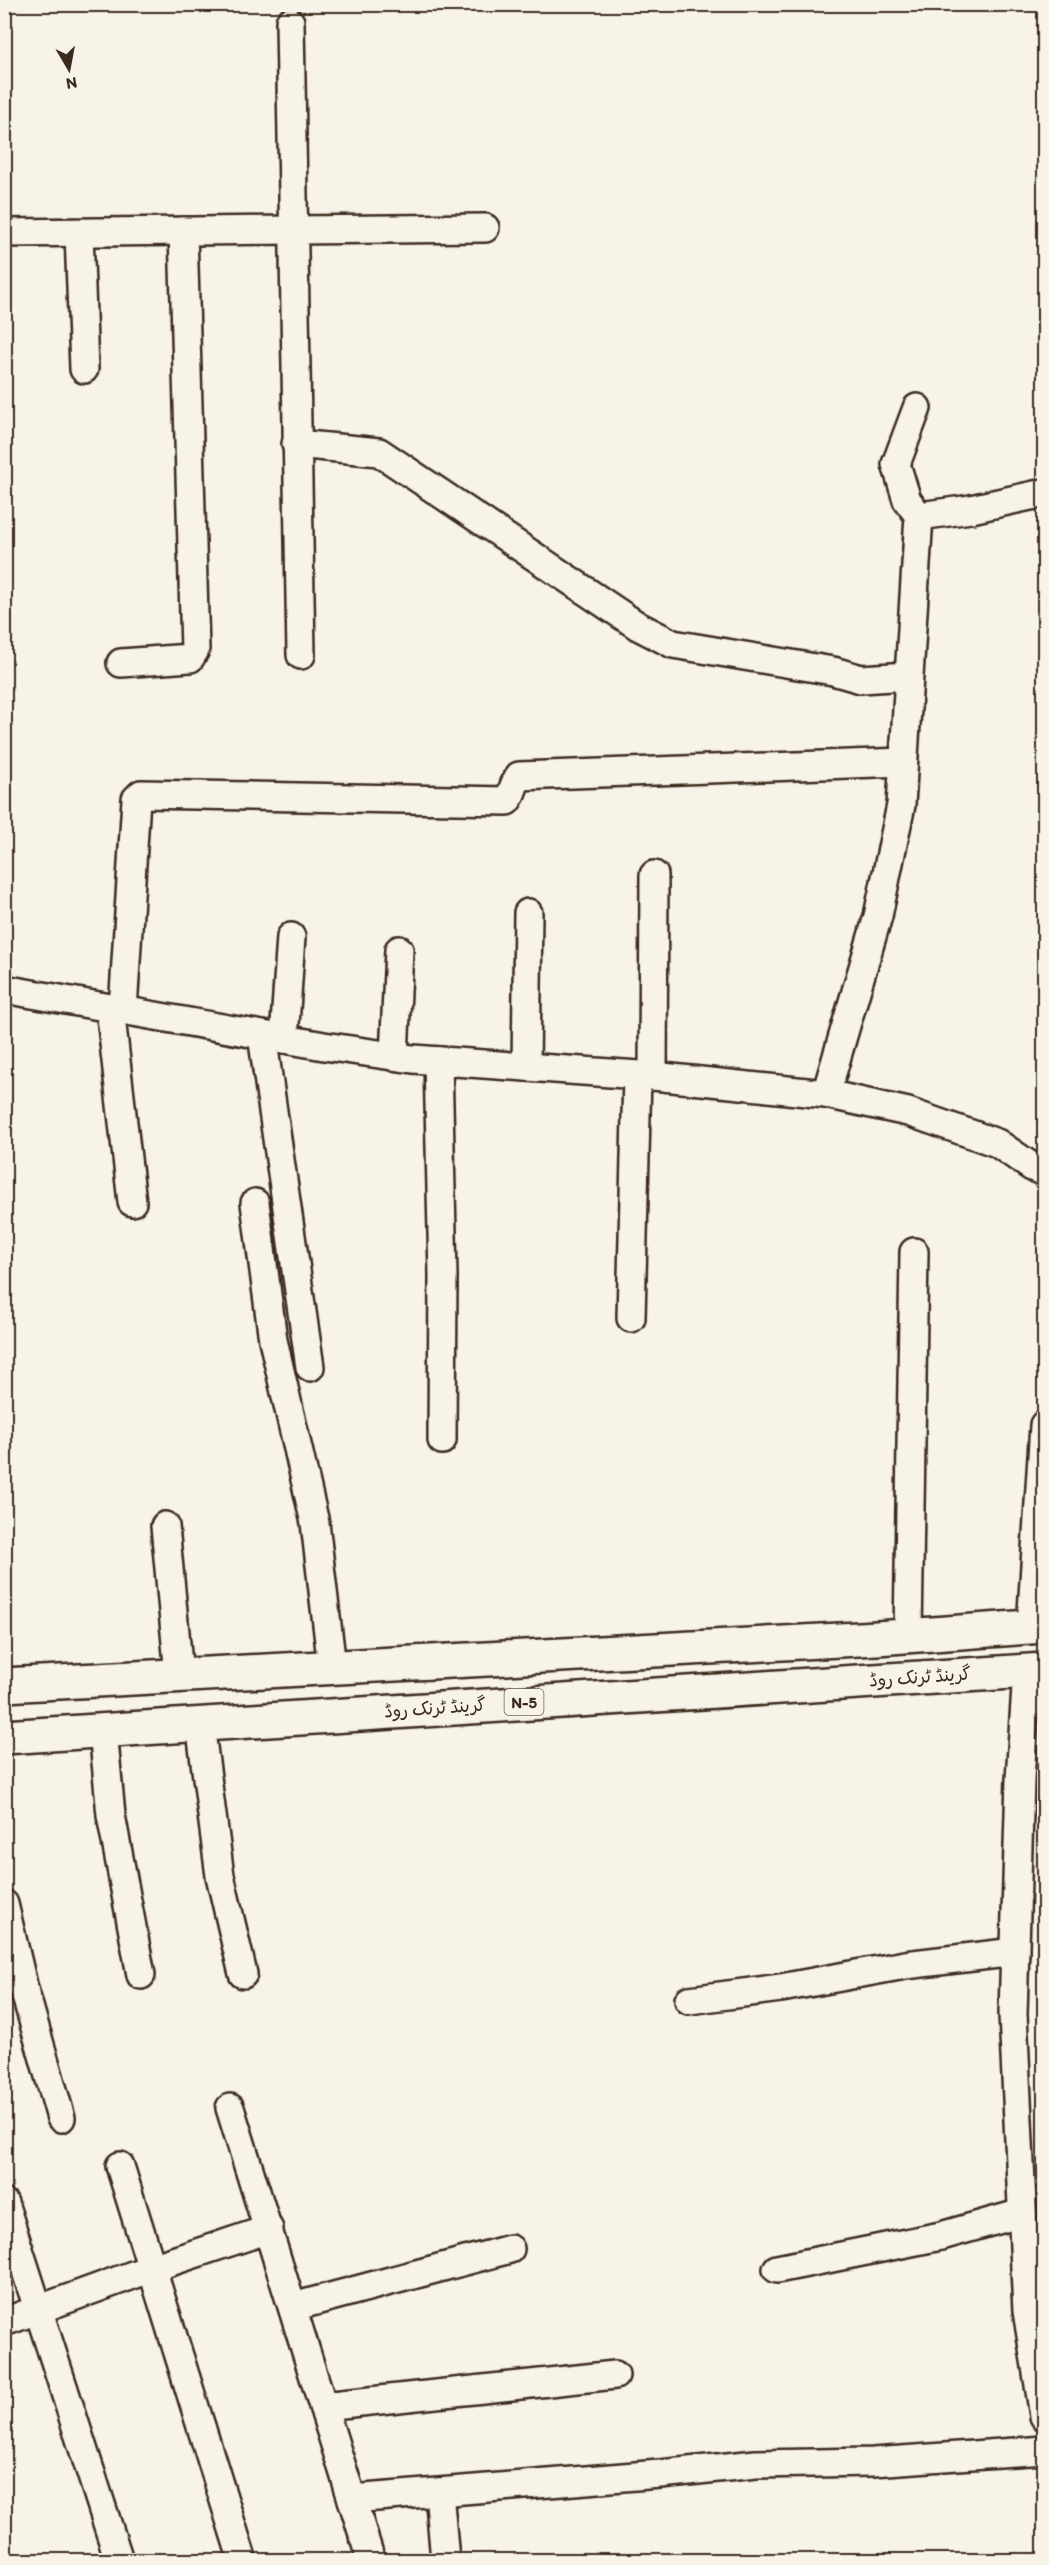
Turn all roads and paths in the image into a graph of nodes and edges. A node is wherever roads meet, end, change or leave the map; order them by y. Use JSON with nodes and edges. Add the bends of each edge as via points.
{"nodes":[{"id":1,"x":290,"y":22,"type":"dead end"},
{"id":2,"x":485,"y":228,"type":"dead end"},
{"id":3,"x":293,"y":230,"type":"junction"},
{"id":4,"x":183,"y":231,"type":"junction"},
{"id":5,"x":4,"y":233,"type":"edge"},
{"id":6,"x":79,"y":233,"type":"junction"},
{"id":7,"x":84,"y":369,"type":"dead end"},
{"id":8,"x":917,"y":408,"type":"dead end"},
{"id":9,"x":296,"y":444,"type":"junction"},
{"id":10,"x":1044,"y":493,"type":"edge"},
{"id":11,"x":919,"y":516,"type":"junction"},
{"id":12,"x":301,"y":655,"type":"dead end"},
{"id":13,"x":121,"y":663,"type":"dead end"},
{"id":14,"x":908,"y":676,"type":"junction"},
{"id":15,"x":903,"y":762,"type":"junction"},
{"id":16,"x":654,"y":875,"type":"dead end"},
{"id":17,"x":528,"y":913,"type":"dead end"},
{"id":18,"x":291,"y":937,"type":"dead end"},
{"id":19,"x":399,"y":950,"type":"dead end"},
{"id":20,"x":4,"y":989,"type":"edge"},
{"id":21,"x":117,"y":1009,"type":"junction"},
{"id":22,"x":273,"y":1037,"type":"junction"},
{"id":23,"x":394,"y":1056,"type":"junction"},
{"id":24,"x":438,"y":1061,"type":"junction"},
{"id":25,"x":526,"y":1067,"type":"junction"},
{"id":26,"x":645,"y":1076,"type":"junction"},
{"id":27,"x":826,"y":1094,"type":"junction"},
{"id":28,"x":1044,"y":1172,"type":"edge"},
{"id":29,"x":132,"y":1202,"type":"dead end"},
{"id":30,"x":255,"y":1203,"type":"dead end"},
{"id":31,"x":914,"y":1252,"type":"dead end"},
{"id":32,"x":443,"y":1267,"type":"dead end"},
{"id":33,"x":631,"y":1318,"type":"dead end"},
{"id":34,"x":310,"y":1367,"type":"dead end"},
{"id":35,"x":1044,"y":1425,"type":"edge"},
{"id":36,"x":442,"y":1440,"type":"dead end"},
{"id":37,"x":165,"y":1526,"type":"dead end"},
{"id":38,"x":1038,"y":1627,"type":"edge"},
{"id":39,"x":908,"y":1636,"type":"junction"},
{"id":40,"x":332,"y":1667,"type":"junction"},
{"id":41,"x":1036,"y":1670,"type":"edge"},
{"id":42,"x":179,"y":1675,"type":"junction"},
{"id":43,"x":4,"y":1685,"type":"edge"},
{"id":44,"x":200,"y":1724,"type":"junction"},
{"id":45,"x":103,"y":1730,"type":"junction"},
{"id":46,"x":4,"y":1737,"type":"edge"},
{"id":47,"x":4,"y":1904,"type":"edge"},
{"id":48,"x":1015,"y":1952,"type":"junction"},
{"id":49,"x":243,"y":1974,"type":"dead end"},
{"id":50,"x":141,"y":1975,"type":"dead end"},
{"id":51,"x":689,"y":2000,"type":"dead end"},
{"id":52,"x":230,"y":2108,"type":"dead end"},
{"id":53,"x":61,"y":2118,"type":"dead end"},
{"id":54,"x":120,"y":2166,"type":"dead end"},
{"id":55,"x":4,"y":2203,"type":"edge"},
{"id":56,"x":1022,"y":2213,"type":"junction"},
{"id":57,"x":269,"y":2229,"type":"junction"},
{"id":58,"x":510,"y":2249,"type":"dead end"},
{"id":59,"x":152,"y":2268,"type":"junction"},
{"id":60,"x":777,"y":2269,"type":"dead end"},
{"id":61,"x":293,"y":2307,"type":"junction"},
{"id":62,"x":38,"y":2311,"type":"junction"},
{"id":63,"x":4,"y":2322,"type":"edge"},
{"id":64,"x":615,"y":2375,"type":"dead end"},
{"id":65,"x":323,"y":2406,"type":"junction"},
{"id":66,"x":1044,"y":2416,"type":"edge"},
{"id":67,"x":1044,"y":2450,"type":"edge"},
{"id":68,"x":439,"y":2492,"type":"junction"},
{"id":69,"x":352,"y":2499,"type":"junction"},
{"id":70,"x":241,"y":2555,"type":"dead end"},
{"id":71,"x":118,"y":2557,"type":"dead end"},
{"id":72,"x":371,"y":2560,"type":"edge"},
{"id":73,"x":445,"y":2560,"type":"edge"}],
"edges":[{"from":1,"to":3,"type":"street"},
{"from":2,"to":3,"type":"street"},
{"from":3,"to":4,"type":"street"},
{"from":3,"to":9,"type":"street"},
{"from":4,"to":6,"type":"street"},
{"from":4,"to":13,"type":"street","via":[[195,650],[190,658]]},
{"from":5,"to":6,"type":"street"},
{"from":6,"to":7,"type":"street"},
{"from":8,"to":11,"type":"street","via":[[896,464],[907,500]]},
{"from":9,"to":12,"type":"street"},
{"from":9,"to":14,"type":"street","via":[[379,452],[638,626],[673,644],[861,679]]},
{"from":10,"to":11,"type":"street"},
{"from":11,"to":14,"type":"street"},
{"from":14,"to":15,"type":"street"},
{"from":15,"to":21,"type":"street","via":[[519,776],[507,801],[141,794],[136,799]]},
{"from":15,"to":27,"type":"street","via":[[901,805],[878,916]]},
{"from":16,"to":26,"type":"street"},
{"from":17,"to":25,"type":"street"},
{"from":18,"to":22,"type":"street"},
{"from":19,"to":23,"type":"street"},
{"from":20,"to":21,"type":"street"},
{"from":21,"to":22,"type":"street"},
{"from":21,"to":29,"type":"street"},
{"from":22,"to":23,"type":"street"},
{"from":22,"to":34,"type":"street"},
{"from":23,"to":24,"type":"street"},
{"from":24,"to":25,"type":"street"},
{"from":24,"to":32,"type":"street"},
{"from":24,"to":36,"type":"street"},
{"from":25,"to":26,"type":"street"},
{"from":26,"to":27,"type":"street"},
{"from":26,"to":33,"type":"street"},
{"from":27,"to":28,"type":"street","via":[[908,1112],[997,1143]]},
{"from":30,"to":40,"type":"street","via":[[273,1340],[315,1523]]},
{"from":31,"to":39,"type":"street"},
{"from":35,"to":38,"type":"street"},
{"from":37,"to":42,"type":"street"},
{"from":38,"to":39,"type":"highway"},
{"from":39,"to":40,"type":"highway"},
{"from":40,"to":42,"type":"highway"},
{"from":41,"to":44,"type":"highway","name":"گرینڈ ٹرنک روڈ","number":"N-5"},
{"from":41,"to":48,"type":"street","via":[[1020,1779]]},
{"from":42,"to":43,"type":"highway"},
{"from":44,"to":45,"type":"highway","name":"گرینڈ ٹرنک روڈ","number":"N-5"},
{"from":44,"to":49,"type":"street","via":[[220,1876]]},
{"from":45,"to":46,"type":"highway","name":"گرینڈ ٹرنک روڈ","number":"N-5"},
{"from":45,"to":50,"type":"street","via":[[111,1815]]},
{"from":47,"to":53,"type":"street"},
{"from":48,"to":51,"type":"street","via":[[905,1965]]},
{"from":48,"to":56,"type":"street","via":[[1013,2014]]},
{"from":52,"to":57,"type":"street"},
{"from":54,"to":59,"type":"street"},
{"from":55,"to":62,"type":"street"},
{"from":56,"to":60,"type":"street","via":[[941,2236]]},
{"from":56,"to":66,"type":"street","via":[[1027,2311]]},
{"from":57,"to":59,"type":"street"},
{"from":57,"to":61,"type":"street"},
{"from":58,"to":61,"type":"street"},
{"from":59,"to":62,"type":"street"},
{"from":59,"to":70,"type":"street"},
{"from":61,"to":65,"type":"street"},
{"from":62,"to":63,"type":"street"},
{"from":62,"to":71,"type":"street"},
{"from":64,"to":65,"type":"street"},
{"from":65,"to":69,"type":"street"},
{"from":67,"to":68,"type":"street","via":[[873,2462],[756,2464]]},
{"from":68,"to":69,"type":"street"},
{"from":68,"to":73,"type":"street"},
{"from":69,"to":72,"type":"street"}]}
